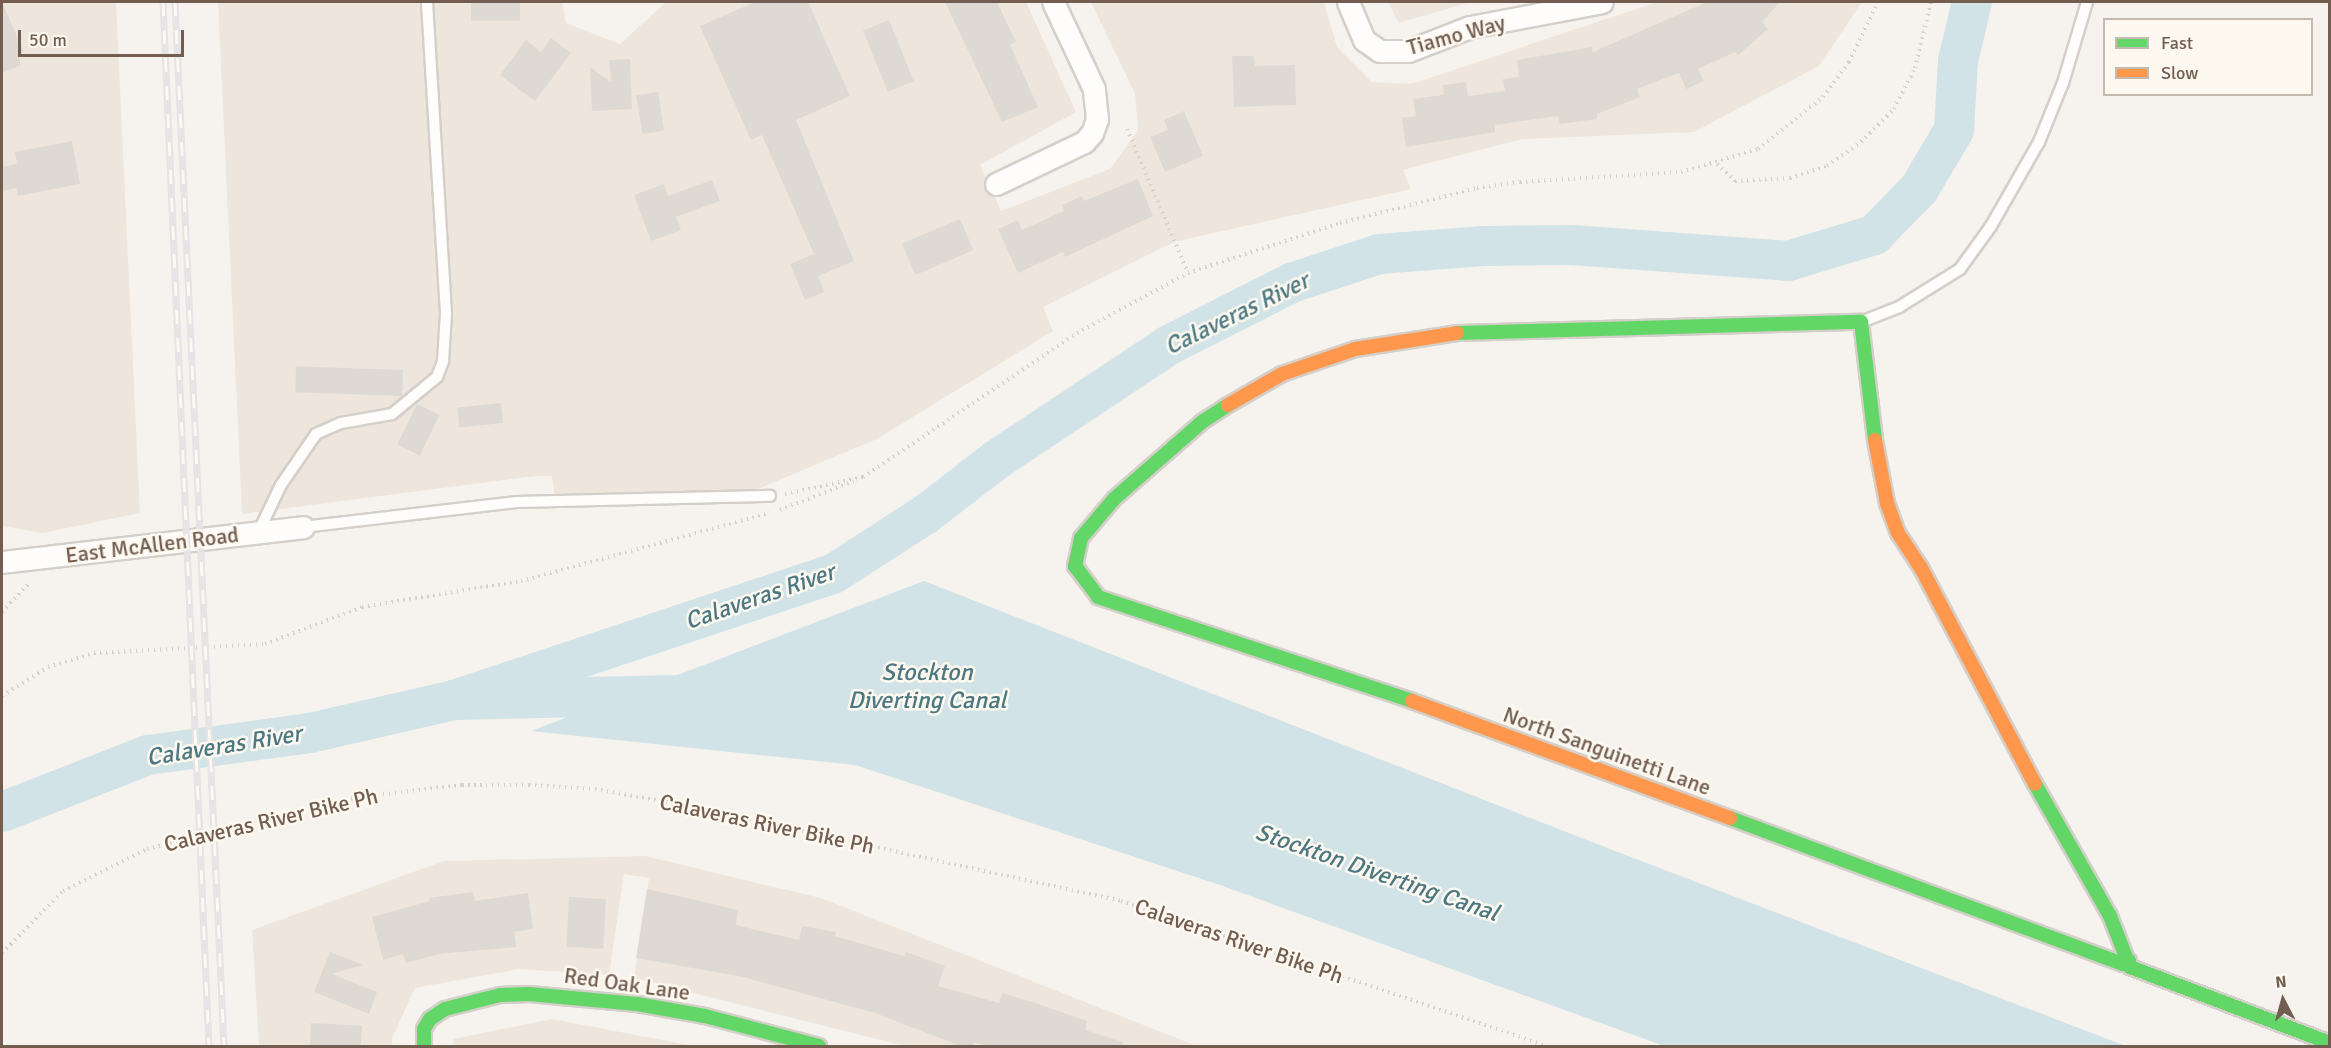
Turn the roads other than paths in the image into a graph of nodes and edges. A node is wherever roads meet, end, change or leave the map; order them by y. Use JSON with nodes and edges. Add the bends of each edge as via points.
{"nodes":[{"id":1,"x":427,"y":2,"type":"edge"},
{"id":2,"x":1053,"y":2,"type":"edge"},
{"id":3,"x":1348,"y":2,"type":"edge"},
{"id":4,"x":1602,"y":2,"type":"edge"},
{"id":5,"x":2087,"y":2,"type":"edge"},
{"id":6,"x":996,"y":183,"type":"dead end"},
{"id":7,"x":1861,"y":322,"type":"junction"},
{"id":8,"x":770,"y":496,"type":"road end"},
{"id":9,"x":303,"y":527,"type":"joint"},
{"id":10,"x":258,"y":533,"type":"junction"},
{"id":11,"x":2,"y":562,"type":"edge"},
{"id":12,"x":2130,"y":964,"type":"junction"},
{"id":13,"x":2330,"y":1043,"type":"edge"},
{"id":14,"x":424,"y":1047,"type":"edge"},
{"id":15,"x":819,"y":1047,"type":"edge"}],
"edges":[{"from":1,"to":10,"type":"lane","via":[[446,313],[443,361],[437,377],[392,414],[341,423],[316,434],[281,485]]},
{"from":2,"to":6,"type":"street","via":[[1094,89],[1097,119],[1092,133],[1083,142]]},
{"from":3,"to":4,"type":"street","name":"Tiamo Way","via":[[1364,40],[1380,51],[1408,51],[1470,27]]},
{"from":5,"to":7,"type":"lane","via":[[2063,83],[2039,142],[1991,226],[1960,269],[1899,307]]},
{"from":7,"to":12,"type":"street","via":[[1872,425],[1887,503],[1898,533],[1921,568],[2063,838],[2110,916]]},
{"from":7,"to":12,"type":"street","name":"North Sanguinetti Lane","via":[[1457,333],[1355,349],[1316,361],[1240,396],[1202,422],[1114,499],[1088,528],[1076,550],[1075,566],[1098,597],[1392,693]]},
{"from":8,"to":9,"type":"lane","via":[[517,502]]},
{"from":9,"to":10,"type":"street","name":"East McAllen Road"},
{"from":10,"to":11,"type":"street","name":"East McAllen Road"},
{"from":12,"to":13,"type":"street","name":"North Sanguinetti Lane"},
{"from":14,"to":15,"type":"street","name":"Red Oak Lane","via":[[424,1029],[430,1019],[445,1009],[500,995],[578,996],[705,1016]]}]}
